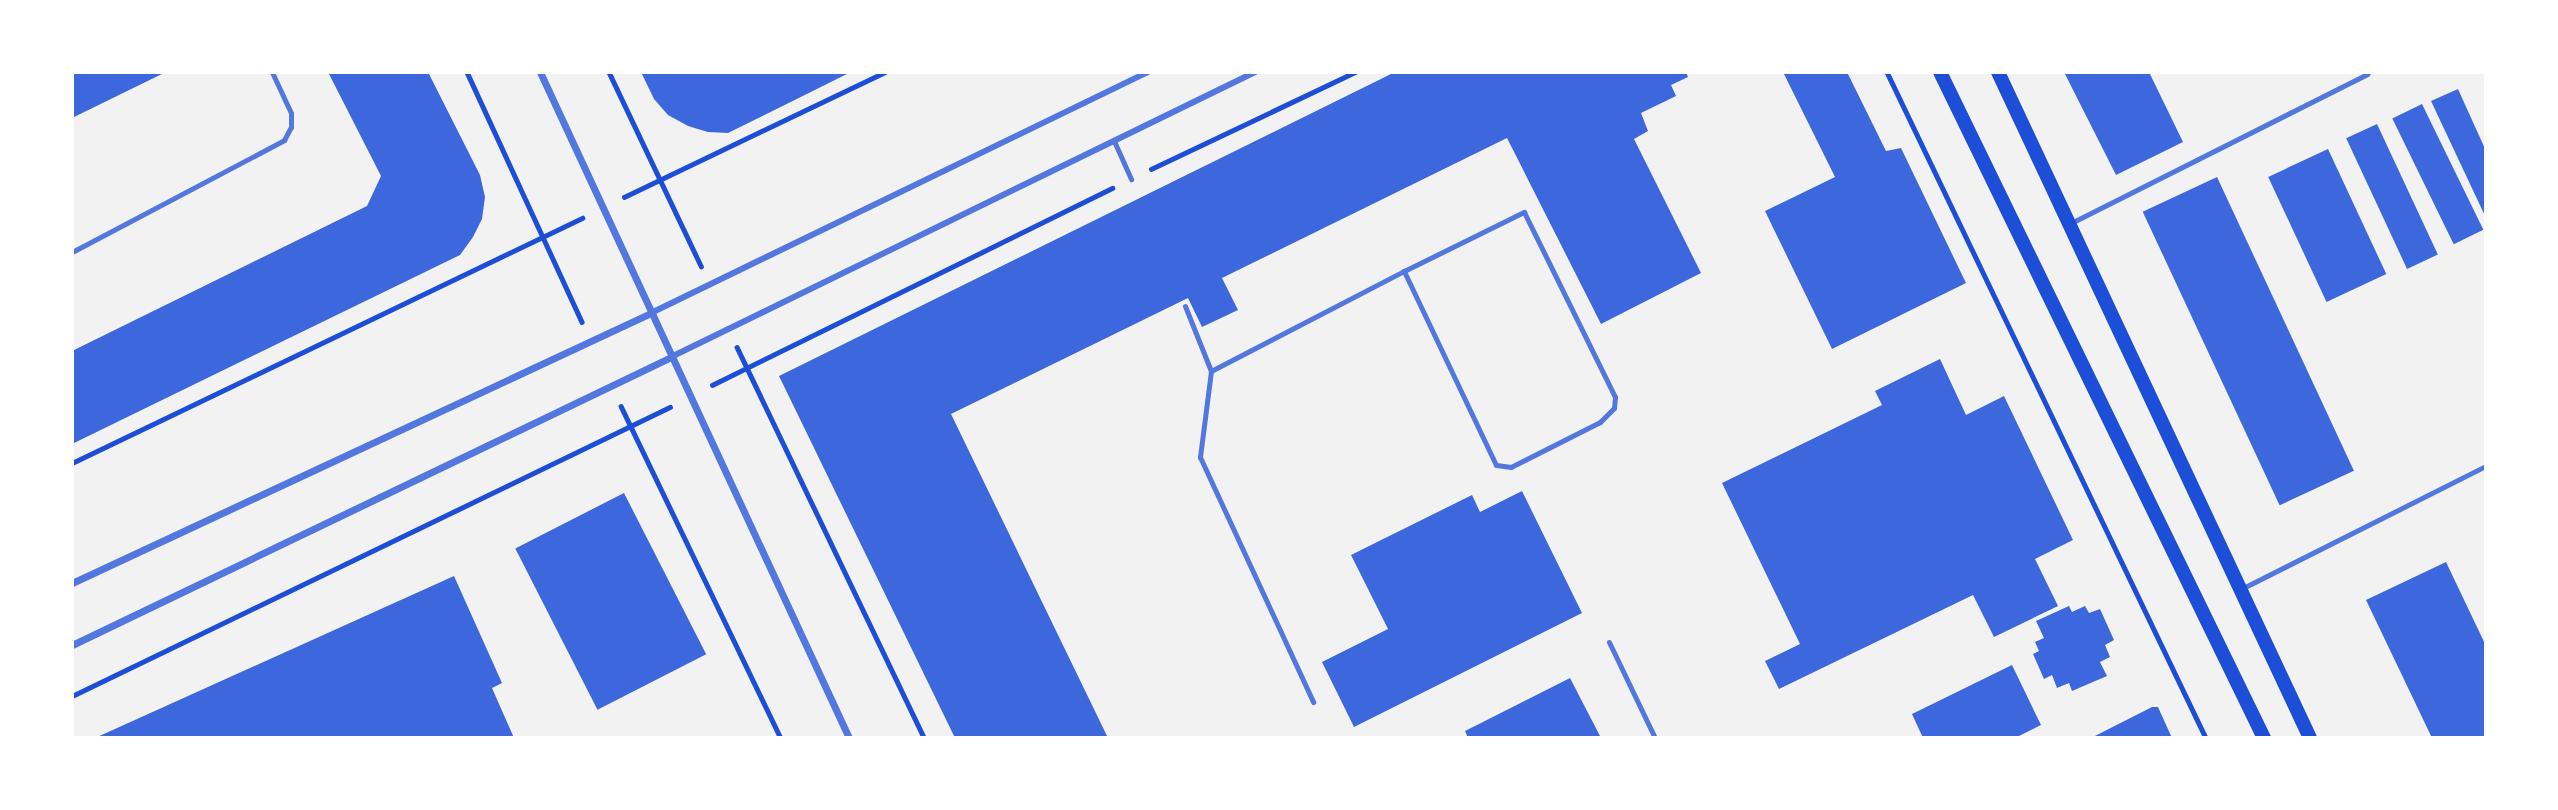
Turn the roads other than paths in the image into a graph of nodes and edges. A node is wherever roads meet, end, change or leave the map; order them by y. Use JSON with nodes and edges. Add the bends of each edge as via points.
{"nodes":[{"id":1,"x":272,"y":72,"type":"edge"},
{"id":2,"x":540,"y":72,"type":"edge"},
{"id":3,"x":1148,"y":72,"type":"edge"},
{"id":4,"x":1255,"y":72,"type":"edge"},
{"id":5,"x":1940,"y":72,"type":"edge"},
{"id":6,"x":1998,"y":72,"type":"edge"},
{"id":7,"x":2367,"y":74,"type":"dead end"},
{"id":8,"x":1114,"y":141,"type":"junction"},
{"id":9,"x":1131,"y":179,"type":"road end"},
{"id":10,"x":2069,"y":224,"type":"junction"},
{"id":11,"x":72,"y":252,"type":"edge"},
{"id":12,"x":1404,"y":271,"type":"junction"},
{"id":13,"x":1185,"y":306,"type":"dead end"},
{"id":14,"x":651,"y":313,"type":"junction"},
{"id":15,"x":671,"y":357,"type":"junction"},
{"id":16,"x":1211,"y":371,"type":"junction"},
{"id":17,"x":2486,"y":466,"type":"edge"},
{"id":18,"x":72,"y":583,"type":"edge"},
{"id":19,"x":2241,"y":590,"type":"junction"},
{"id":20,"x":1609,"y":642,"type":"dead end"},
{"id":21,"x":72,"y":645,"type":"edge"},
{"id":22,"x":1313,"y":702,"type":"dead end"},
{"id":23,"x":849,"y":738,"type":"edge"},
{"id":24,"x":1655,"y":738,"type":"edge"},
{"id":25,"x":2264,"y":738,"type":"edge"},
{"id":26,"x":2310,"y":738,"type":"edge"}],
"edges":[{"from":1,"to":11,"type":"lane","via":[[291,113],[291,127],[284,140]]},
{"from":2,"to":14,"type":"street"},
{"from":3,"to":14,"type":"street"},
{"from":4,"to":8,"type":"street"},
{"from":5,"to":25,"type":"main road"},
{"from":6,"to":10,"type":"main road"},
{"from":7,"to":10,"type":"lane"},
{"from":8,"to":9,"type":"lane"},
{"from":8,"to":15,"type":"street"},
{"from":10,"to":19,"type":"main road"},
{"from":12,"to":12,"type":"lane","via":[[1496,465],[1511,467],[1600,422],[1614,408],[1615,397],[1524,212]]},
{"from":12,"to":16,"type":"lane"},
{"from":13,"to":16,"type":"lane"},
{"from":14,"to":15,"type":"street"},
{"from":14,"to":18,"type":"street"},
{"from":15,"to":21,"type":"street"},
{"from":15,"to":23,"type":"street"},
{"from":16,"to":22,"type":"lane","via":[[1200,457]]},
{"from":17,"to":19,"type":"lane"},
{"from":19,"to":26,"type":"main road"},
{"from":20,"to":24,"type":"lane"}]}
